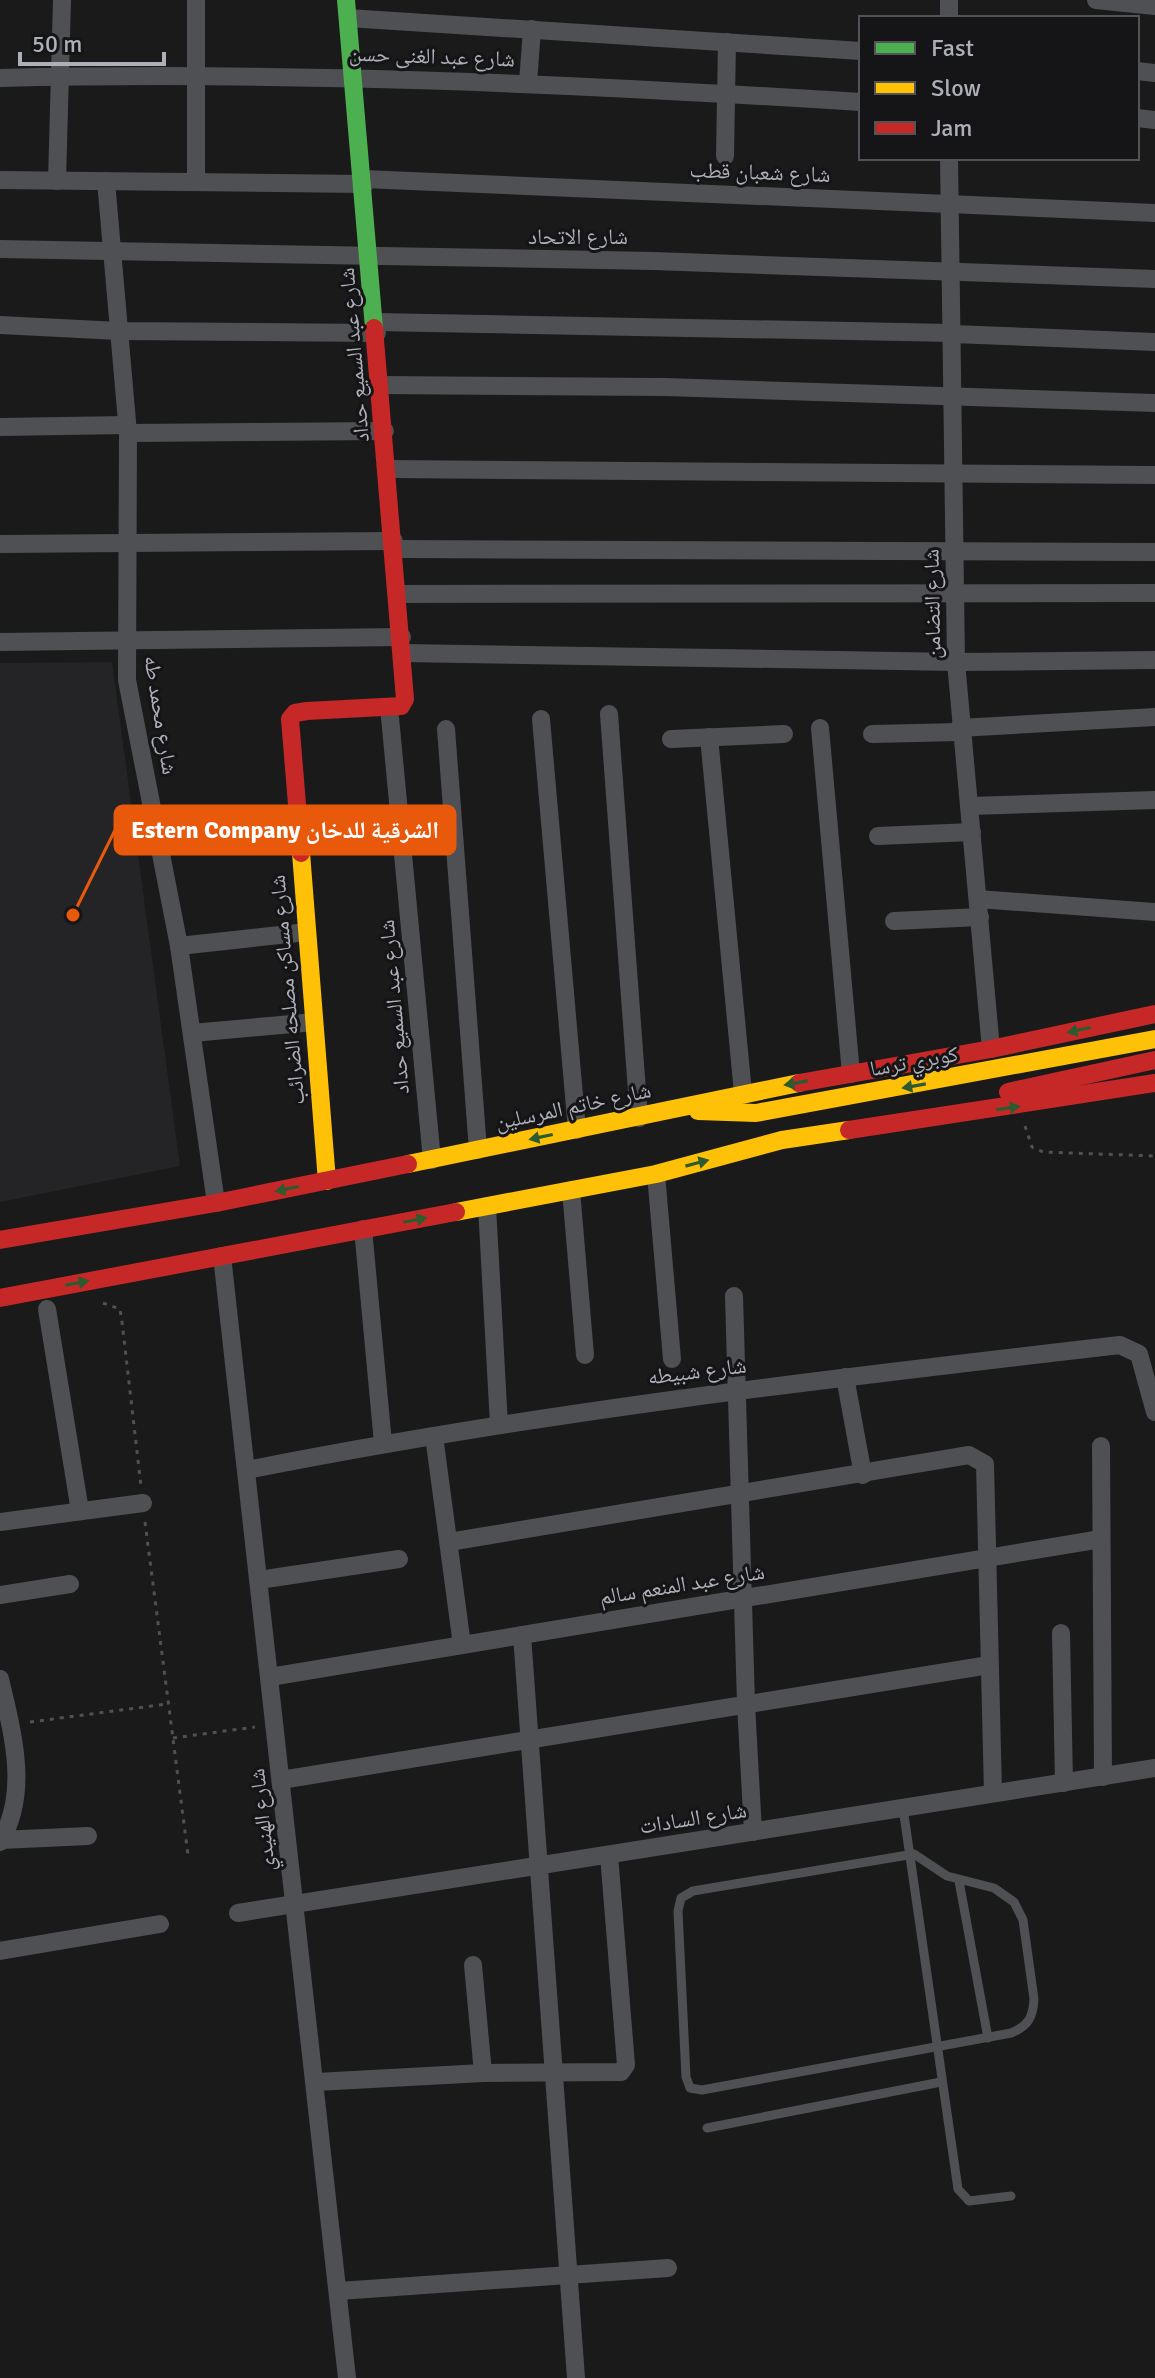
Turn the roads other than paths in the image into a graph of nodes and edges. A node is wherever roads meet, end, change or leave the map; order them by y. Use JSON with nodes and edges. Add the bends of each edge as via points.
{"nodes":[{"id":1,"x":62,"y":0,"type":"edge"},
{"id":2,"x":196,"y":0,"type":"edge"},
{"id":3,"x":1096,"y":0,"type":"edge"},
{"id":4,"x":1155,"y":6,"type":"edge"},
{"id":5,"x":347,"y":9,"type":"edge"},
{"id":6,"x":532,"y":29,"type":"junction"},
{"id":7,"x":727,"y":42,"type":"junction"},
{"id":8,"x":859,"y":51,"type":"edge"},
{"id":9,"x":196,"y":76,"type":"junction"},
{"id":10,"x":60,"y":77,"type":"junction"},
{"id":11,"x":354,"y":77,"type":"junction"},
{"id":12,"x":0,"y":78,"type":"edge"},
{"id":13,"x":528,"y":83,"type":"junction"},
{"id":14,"x":727,"y":94,"type":"junction"},
{"id":15,"x":859,"y":102,"type":"edge"},
{"id":16,"x":725,"y":156,"type":"dead end"},
{"id":17,"x":949,"y":160,"type":"edge"},
{"id":18,"x":0,"y":180,"type":"edge"},
{"id":19,"x":57,"y":181,"type":"junction"},
{"id":20,"x":106,"y":181,"type":"junction"},
{"id":21,"x":196,"y":182,"type":"junction"},
{"id":22,"x":364,"y":182,"type":"junction"},
{"id":23,"x":950,"y":204,"type":"junction"},
{"id":24,"x":1155,"y":213,"type":"edge"},
{"id":25,"x":0,"y":249,"type":"edge"},
{"id":26,"x":111,"y":250,"type":"junction"},
{"id":27,"x":371,"y":258,"type":"junction"},
{"id":28,"x":951,"y":274,"type":"junction"},
{"id":29,"x":1155,"y":279,"type":"edge"},
{"id":30,"x":0,"y":325,"type":"edge"},
{"id":31,"x":376,"y":327,"type":"junction"},
{"id":32,"x":119,"y":331,"type":"junction"},
{"id":33,"x":952,"y":334,"type":"junction"},
{"id":34,"x":1155,"y":342,"type":"edge"},
{"id":35,"x":381,"y":385,"type":"junction"},
{"id":36,"x":953,"y":399,"type":"junction"},
{"id":37,"x":1155,"y":403,"type":"edge"},
{"id":38,"x":0,"y":427,"type":"edge"},
{"id":39,"x":128,"y":429,"type":"junction"},
{"id":40,"x":385,"y":431,"type":"junction"},
{"id":41,"x":388,"y":469,"type":"junction"},
{"id":42,"x":954,"y":471,"type":"junction"},
{"id":43,"x":1155,"y":475,"type":"edge"},
{"id":44,"x":130,"y":543,"type":"junction"},
{"id":45,"x":0,"y":544,"type":"edge"},
{"id":46,"x":394,"y":545,"type":"junction"},
{"id":47,"x":955,"y":552,"type":"junction"},
{"id":48,"x":1155,"y":552,"type":"edge"},
{"id":49,"x":1155,"y":593,"type":"edge"},
{"id":50,"x":398,"y":594,"type":"junction"},
{"id":51,"x":955,"y":594,"type":"junction"},
{"id":52,"x":0,"y":642,"type":"edge"},
{"id":53,"x":126,"y":642,"type":"junction"},
{"id":54,"x":402,"y":645,"type":"junction"},
{"id":55,"x":1155,"y":660,"type":"edge"},
{"id":56,"x":956,"y":662,"type":"junction"},
{"id":57,"x":395,"y":706,"type":"junction"},
{"id":58,"x":609,"y":714,"type":"dead end"},
{"id":59,"x":1155,"y":717,"type":"edge"},
{"id":60,"x":541,"y":719,"type":"dead end"},
{"id":61,"x":820,"y":728,"type":"dead end"},
{"id":62,"x":446,"y":729,"type":"dead end"},
{"id":63,"x":959,"y":730,"type":"junction"},
{"id":64,"x":784,"y":734,"type":"dead end"},
{"id":65,"x":872,"y":734,"type":"dead end"},
{"id":66,"x":709,"y":737,"type":"junction"},
{"id":67,"x":671,"y":739,"type":"dead end"},
{"id":68,"x":1155,"y":800,"type":"edge"},
{"id":69,"x":970,"y":806,"type":"junction"},
{"id":70,"x":972,"y":832,"type":"junction"},
{"id":71,"x":878,"y":836,"type":"dead end"},
{"id":72,"x":979,"y":908,"type":"junction"},
{"id":73,"x":1155,"y":912,"type":"edge"},
{"id":74,"x":894,"y":921,"type":"dead end"},
{"id":75,"x":307,"y":932,"type":"junction"},
{"id":76,"x":179,"y":946,"type":"junction"},
{"id":77,"x":1155,"y":1014,"type":"edge"},
{"id":78,"x":314,"y":1022,"type":"junction"},
{"id":79,"x":192,"y":1033,"type":"junction"},
{"id":80,"x":1155,"y":1039,"type":"edge"},
{"id":81,"x":991,"y":1049,"type":"junction"},
{"id":82,"x":1155,"y":1060,"type":"edge"},
{"id":83,"x":851,"y":1074,"type":"junction"},
{"id":84,"x":1155,"y":1083,"type":"edge"},
{"id":85,"x":743,"y":1093,"type":"junction"},
{"id":86,"x":680,"y":1107,"type":"junction"},
{"id":87,"x":639,"y":1118,"type":"junction"},
{"id":88,"x":577,"y":1130,"type":"junction"},
{"id":89,"x":782,"y":1140,"type":"junction"},
{"id":90,"x":478,"y":1150,"type":"junction"},
{"id":91,"x":432,"y":1160,"type":"junction"},
{"id":92,"x":656,"y":1174,"type":"junction"},
{"id":93,"x":327,"y":1181,"type":"junction"},
{"id":94,"x":571,"y":1190,"type":"junction"},
{"id":95,"x":216,"y":1203,"type":"junction"},
{"id":96,"x":487,"y":1206,"type":"junction"},
{"id":97,"x":363,"y":1229,"type":"junction"},
{"id":98,"x":0,"y":1240,"type":"edge"},
{"id":99,"x":222,"y":1256,"type":"junction"},
{"id":100,"x":734,"y":1296,"type":"dead end"},
{"id":101,"x":0,"y":1298,"type":"edge"},
{"id":102,"x":47,"y":1309,"type":"dead end"},
{"id":103,"x":585,"y":1355,"type":"dead end"},
{"id":104,"x":672,"y":1359,"type":"dead end"},
{"id":105,"x":845,"y":1377,"type":"junction"},
{"id":106,"x":736,"y":1390,"type":"junction"},
{"id":107,"x":1154,"y":1403,"type":"edge"},
{"id":108,"x":499,"y":1425,"type":"junction"},
{"id":109,"x":434,"y":1436,"type":"junction"},
{"id":110,"x":383,"y":1443,"type":"junction"},
{"id":111,"x":1101,"y":1446,"type":"dead end"},
{"id":112,"x":247,"y":1470,"type":"junction"},
{"id":113,"x":863,"y":1475,"type":"junction"},
{"id":114,"x":740,"y":1495,"type":"junction"},
{"id":115,"x":143,"y":1503,"type":"road end"},
{"id":116,"x":80,"y":1511,"type":"junction"},
{"id":117,"x":0,"y":1522,"type":"edge"},
{"id":118,"x":1101,"y":1539,"type":"junction"},
{"id":119,"x":449,"y":1542,"type":"junction"},
{"id":120,"x":985,"y":1558,"type":"junction"},
{"id":121,"x":399,"y":1559,"type":"dead end"},
{"id":122,"x":259,"y":1580,"type":"junction"},
{"id":123,"x":70,"y":1584,"type":"dead end"},
{"id":124,"x":0,"y":1595,"type":"edge"},
{"id":125,"x":743,"y":1599,"type":"junction"},
{"id":126,"x":1061,"y":1633,"type":"dead end"},
{"id":127,"x":522,"y":1635,"type":"junction"},
{"id":128,"x":462,"y":1645,"type":"junction"},
{"id":129,"x":989,"y":1665,"type":"junction"},
{"id":130,"x":270,"y":1677,"type":"junction"},
{"id":131,"x":0,"y":1679,"type":"edge"},
{"id":132,"x":746,"y":1704,"type":"junction"},
{"id":133,"x":531,"y":1739,"type":"junction"},
{"id":134,"x":7,"y":1748,"type":"edge"},
{"id":135,"x":1155,"y":1768,"type":"edge"},
{"id":136,"x":1103,"y":1777,"type":"junction"},
{"id":137,"x":281,"y":1780,"type":"junction"},
{"id":138,"x":1064,"y":1783,"type":"junction"},
{"id":139,"x":993,"y":1793,"type":"junction"},
{"id":140,"x":903,"y":1808,"type":"junction"},
{"id":141,"x":753,"y":1832,"type":"junction"},
{"id":142,"x":88,"y":1836,"type":"dead end"},
{"id":143,"x":1,"y":1841,"type":"edge"},
{"id":144,"x":910,"y":1854,"type":"junction"},
{"id":145,"x":609,"y":1855,"type":"junction"},
{"id":146,"x":541,"y":1866,"type":"junction"},
{"id":147,"x":959,"y":1881,"type":"junction"},
{"id":148,"x":296,"y":1905,"type":"junction"},
{"id":149,"x":238,"y":1913,"type":"dead end"},
{"id":150,"x":160,"y":1924,"type":"dead end"},
{"id":151,"x":0,"y":1951,"type":"edge"},
{"id":152,"x":473,"y":1965,"type":"dead end"},
{"id":153,"x":988,"y":2038,"type":"junction"},
{"id":154,"x":936,"y":2047,"type":"junction"},
{"id":155,"x":553,"y":2072,"type":"junction"},
{"id":156,"x":483,"y":2073,"type":"junction"},
{"id":157,"x":316,"y":2082,"type":"junction"},
{"id":158,"x":941,"y":2082,"type":"junction"},
{"id":159,"x":707,"y":2128,"type":"dead end"},
{"id":160,"x":1011,"y":2196,"type":"dead end"},
{"id":161,"x":668,"y":2268,"type":"dead end"},
{"id":162,"x":570,"y":2275,"type":"junction"},
{"id":163,"x":339,"y":2291,"type":"junction"},
{"id":164,"x":347,"y":2378,"type":"edge"},
{"id":165,"x":576,"y":2378,"type":"edge"}],
"edges":[{"from":1,"to":10,"type":"street"},
{"from":2,"to":9,"type":"street"},
{"from":3,"to":4,"type":"street"},
{"from":5,"to":6,"type":"street"},
{"from":5,"to":11,"type":"main road","name":"شارع عبد السميع حداد"},
{"from":6,"to":7,"type":"street"},
{"from":6,"to":13,"type":"street"},
{"from":7,"to":8,"type":"street"},
{"from":7,"to":14,"type":"street"},
{"from":9,"to":10,"type":"street","name":"شارع عبد الغنى حسن"},
{"from":9,"to":11,"type":"street","name":"شارع عبد الغنى حسن"},
{"from":9,"to":21,"type":"street"},
{"from":10,"to":12,"type":"street","name":"شارع عبد الغنى حسن"},
{"from":10,"to":19,"type":"street"},
{"from":11,"to":13,"type":"street","name":"شارع عبد الغنى حسن"},
{"from":11,"to":22,"type":"main road","name":"شارع عبد السميع حداد"},
{"from":13,"to":14,"type":"street","name":"شارع عبد الغنى حسن"},
{"from":14,"to":15,"type":"street","name":"شارع عبد الغنى حسن"},
{"from":14,"to":16,"type":"street"},
{"from":17,"to":23,"type":"street","name":"شارع التضامن"},
{"from":18,"to":19,"type":"street","name":"شارع شعبان قطب"},
{"from":19,"to":20,"type":"street","name":"شارع شعبان قطب"},
{"from":20,"to":21,"type":"street","name":"شارع شعبان قطب"},
{"from":20,"to":26,"type":"street","name":"شارع محمد طه"},
{"from":21,"to":22,"type":"street","name":"شارع شعبان قطب"},
{"from":22,"to":23,"type":"street","name":"شارع شعبان قطب"},
{"from":22,"to":27,"type":"main road","name":"شارع عبد السميع حداد"},
{"from":23,"to":24,"type":"street","name":"شارع شعبان قطب"},
{"from":23,"to":28,"type":"street","name":"شارع التضامن"},
{"from":25,"to":26,"type":"street","name":"شارع الاتحاد"},
{"from":26,"to":27,"type":"street","name":"شارع الاتحاد"},
{"from":26,"to":32,"type":"street","name":"شارع محمد طه"},
{"from":27,"to":28,"type":"street","name":"شارع الاتحاد","via":[[654,261]]},
{"from":27,"to":31,"type":"main road","name":"شارع عبد السميع حداد"},
{"from":28,"to":29,"type":"street","name":"شارع الاتحاد"},
{"from":28,"to":33,"type":"street","name":"شارع التضامن"},
{"from":30,"to":32,"type":"street"},
{"from":31,"to":32,"type":"street"},
{"from":31,"to":33,"type":"street"},
{"from":31,"to":35,"type":"main road","name":"شارع عبد السميع حداد"},
{"from":32,"to":39,"type":"street","name":"شارع محمد طه"},
{"from":33,"to":34,"type":"street"},
{"from":33,"to":36,"type":"street","name":"شارع التضامن"},
{"from":35,"to":36,"type":"street","via":[[665,387]]},
{"from":35,"to":40,"type":"main road","name":"شارع عبد السميع حداد"},
{"from":36,"to":37,"type":"street"},
{"from":36,"to":42,"type":"street","name":"شارع التضامن"},
{"from":38,"to":39,"type":"street"},
{"from":39,"to":40,"type":"street"},
{"from":39,"to":44,"type":"street","name":"شارع محمد طه"},
{"from":40,"to":41,"type":"main road","name":"شارع عبد السميع حداد"},
{"from":41,"to":42,"type":"street"},
{"from":41,"to":46,"type":"main road","name":"شارع عبد السميع حداد"},
{"from":42,"to":43,"type":"street"},
{"from":42,"to":47,"type":"street","name":"شارع التضامن"},
{"from":44,"to":45,"type":"street"},
{"from":44,"to":46,"type":"street"},
{"from":44,"to":53,"type":"street","name":"شارع محمد طه"},
{"from":46,"to":47,"type":"street"},
{"from":46,"to":50,"type":"main road","name":"شارع عبد السميع حداد"},
{"from":47,"to":48,"type":"street"},
{"from":47,"to":51,"type":"street","name":"شارع التضامن"},
{"from":49,"to":51,"type":"street"},
{"from":50,"to":51,"type":"street"},
{"from":50,"to":54,"type":"main road","name":"شارع عبد السميع حداد"},
{"from":51,"to":56,"type":"street","name":"شارع التضامن"},
{"from":52,"to":53,"type":"street"},
{"from":53,"to":54,"type":"street"},
{"from":53,"to":76,"type":"street","name":"شارع محمد طه","via":[[127,680]]},
{"from":54,"to":56,"type":"street"},
{"from":54,"to":57,"type":"main road","name":"شارع عبد السميع حداد","via":[[405,699]]},
{"from":55,"to":56,"type":"street"},
{"from":56,"to":63,"type":"street","name":"شارع التضامن"},
{"from":57,"to":75,"type":"main road","name":"شارع مساكن مصلحه الضرائب","via":[[307,711],[290,719]]},
{"from":57,"to":91,"type":"street","name":"شارع عبد السميع حداد"},
{"from":58,"to":87,"type":"street"},
{"from":59,"to":63,"type":"street"},
{"from":60,"to":88,"type":"street"},
{"from":61,"to":83,"type":"street"},
{"from":62,"to":90,"type":"street"},
{"from":63,"to":65,"type":"street"},
{"from":63,"to":69,"type":"street","name":"شارع التضامن"},
{"from":64,"to":66,"type":"street"},
{"from":66,"to":67,"type":"street"},
{"from":66,"to":85,"type":"street"},
{"from":68,"to":69,"type":"street"},
{"from":69,"to":70,"type":"street","name":"شارع التضامن"},
{"from":70,"to":71,"type":"street"},
{"from":70,"to":72,"type":"street","name":"شارع التضامن"},
{"from":72,"to":73,"type":"street"},
{"from":72,"to":74,"type":"street"},
{"from":72,"to":81,"type":"street","name":"شارع التضامن"},
{"from":75,"to":76,"type":"street"},
{"from":75,"to":78,"type":"main road","name":"شارع مساكن مصلحه الضرائب"},
{"from":76,"to":79,"type":"street","name":"شارع محمد طه"},
{"from":77,"to":81,"type":"main road","name":"شارع خاتم المرسلين","one_way":true},
{"from":78,"to":79,"type":"street"},
{"from":78,"to":93,"type":"main road","name":"شارع مساكن مصلحه الضرائب"},
{"from":79,"to":95,"type":"street","name":"شارع محمد طه"},
{"from":80,"to":86,"type":"main road","name":"كوبري ترسا","one_way":true,"via":[[756,1113]]},
{"from":81,"to":83,"type":"main road","name":"شارع خاتم المرسلين"},
{"from":82,"to":89,"type":"main road"},
{"from":83,"to":85,"type":"main road","name":"شارع خاتم المرسلين","one_way":true},
{"from":89,"to":84,"type":"main road","one_way":true},
{"from":85,"to":86,"type":"main road","name":"شارع خاتم المرسلين"},
{"from":86,"to":87,"type":"main road","name":"شارع خاتم المرسلين"},
{"from":87,"to":88,"type":"main road","name":"شارع خاتم المرسلين"},
{"from":88,"to":90,"type":"main road","name":"شارع خاتم المرسلين","one_way":true},
{"from":92,"to":89,"type":"main road","one_way":true},
{"from":90,"to":91,"type":"main road","name":"شارع خاتم المرسلين"},
{"from":91,"to":93,"type":"main road","name":"شارع خاتم المرسلين"},
{"from":92,"to":94,"type":"main road"},
{"from":92,"to":104,"type":"street"},
{"from":93,"to":95,"type":"main road","name":"شارع خاتم المرسلين","one_way":true},
{"from":94,"to":96,"type":"main road"},
{"from":94,"to":103,"type":"street"},
{"from":95,"to":98,"type":"main road","name":"شارع خاتم المرسلين"},
{"from":97,"to":96,"type":"main road","one_way":true},
{"from":96,"to":108,"type":"street"},
{"from":97,"to":99,"type":"main road"},
{"from":97,"to":110,"type":"street"},
{"from":101,"to":99,"type":"main road","one_way":true},
{"from":99,"to":112,"type":"street","name":"شارع الهنيدي"},
{"from":100,"to":106,"type":"street"},
{"from":102,"to":116,"type":"street"},
{"from":105,"to":106,"type":"street","name":"شارع شبيطه"},
{"from":105,"to":107,"type":"street","name":"شارع شبيطه","via":[[1120,1345],[1139,1354]]},
{"from":105,"to":113,"type":"street"},
{"from":106,"to":108,"type":"street","name":"شارع شبيطه"},
{"from":106,"to":114,"type":"street"},
{"from":108,"to":109,"type":"street","name":"شارع شبيطه"},
{"from":109,"to":110,"type":"street","name":"شارع شبيطه"},
{"from":109,"to":119,"type":"street"},
{"from":110,"to":112,"type":"street","name":"شارع شبيطه"},
{"from":111,"to":118,"type":"street"},
{"from":112,"to":122,"type":"street","name":"شارع الهنيدي"},
{"from":113,"to":114,"type":"street"},
{"from":113,"to":120,"type":"street","via":[[969,1455],[979,1458],[985,1464]]},
{"from":114,"to":119,"type":"street"},
{"from":114,"to":125,"type":"street"},
{"from":115,"to":116,"type":"street"},
{"from":116,"to":117,"type":"street"},
{"from":118,"to":120,"type":"street","name":"شارع عبد المنعم سالم"},
{"from":118,"to":136,"type":"street"},
{"from":119,"to":128,"type":"street"},
{"from":120,"to":125,"type":"street","name":"شارع عبد المنعم سالم"},
{"from":120,"to":129,"type":"street"},
{"from":121,"to":122,"type":"street"},
{"from":122,"to":130,"type":"street","name":"شارع الهنيدي"},
{"from":123,"to":124,"type":"street"},
{"from":125,"to":127,"type":"street","name":"شارع عبد المنعم سالم"},
{"from":125,"to":132,"type":"street"},
{"from":126,"to":138,"type":"street"},
{"from":127,"to":128,"type":"street","name":"شارع عبد المنعم سالم"},
{"from":127,"to":133,"type":"street"},
{"from":128,"to":130,"type":"street","name":"شارع عبد المنعم سالم"},
{"from":129,"to":132,"type":"street"},
{"from":129,"to":139,"type":"street"},
{"from":130,"to":137,"type":"street","name":"شارع الهنيدي"},
{"from":131,"to":134,"type":"street","via":[[10,1724]]},
{"from":132,"to":133,"type":"street"},
{"from":132,"to":141,"type":"street"},
{"from":133,"to":137,"type":"street"},
{"from":133,"to":146,"type":"street"},
{"from":134,"to":143,"type":"street","via":[[16,1795]]},
{"from":135,"to":136,"type":"street","name":"شارع السادات"},
{"from":136,"to":138,"type":"street","name":"شارع السادات"},
{"from":137,"to":148,"type":"street","name":"شارع الهنيدي"},
{"from":138,"to":139,"type":"street","name":"شارع السادات"},
{"from":139,"to":140,"type":"street","name":"شارع السادات"},
{"from":140,"to":141,"type":"street","name":"شارع السادات"},
{"from":140,"to":144,"type":"lane"},
{"from":141,"to":145,"type":"street","name":"شارع السادات"},
{"from":142,"to":143,"type":"street"},
{"from":144,"to":147,"type":"lane"},
{"from":144,"to":154,"type":"lane"},
{"from":144,"to":154,"type":"lane","via":[[693,1891],[681,1898],[687,2083],[702,2090]]},
{"from":145,"to":146,"type":"street","name":"شارع السادات"},
{"from":145,"to":155,"type":"street","via":[[626,2065],[621,2072]]},
{"from":146,"to":148,"type":"street","name":"شارع السادات"},
{"from":146,"to":155,"type":"street"},
{"from":147,"to":153,"type":"lane"},
{"from":147,"to":153,"type":"lane","via":[[1005,1894],[1023,1920],[1034,2012],[1023,2028]]},
{"from":148,"to":149,"type":"street","name":"شارع السادات"},
{"from":148,"to":157,"type":"street","name":"شارع الهنيدي"},
{"from":150,"to":151,"type":"street"},
{"from":152,"to":156,"type":"street"},
{"from":153,"to":154,"type":"lane"},
{"from":154,"to":158,"type":"lane"},
{"from":155,"to":156,"type":"street"},
{"from":155,"to":162,"type":"street"},
{"from":156,"to":157,"type":"street"},
{"from":157,"to":163,"type":"street","name":"شارع الهنيدي"},
{"from":158,"to":159,"type":"lane"},
{"from":158,"to":160,"type":"lane","via":[[960,2194],[969,2201]]},
{"from":161,"to":162,"type":"street"},
{"from":162,"to":163,"type":"street"},
{"from":162,"to":165,"type":"street"},
{"from":163,"to":164,"type":"street","name":"شارع الهنيدي"}]}
